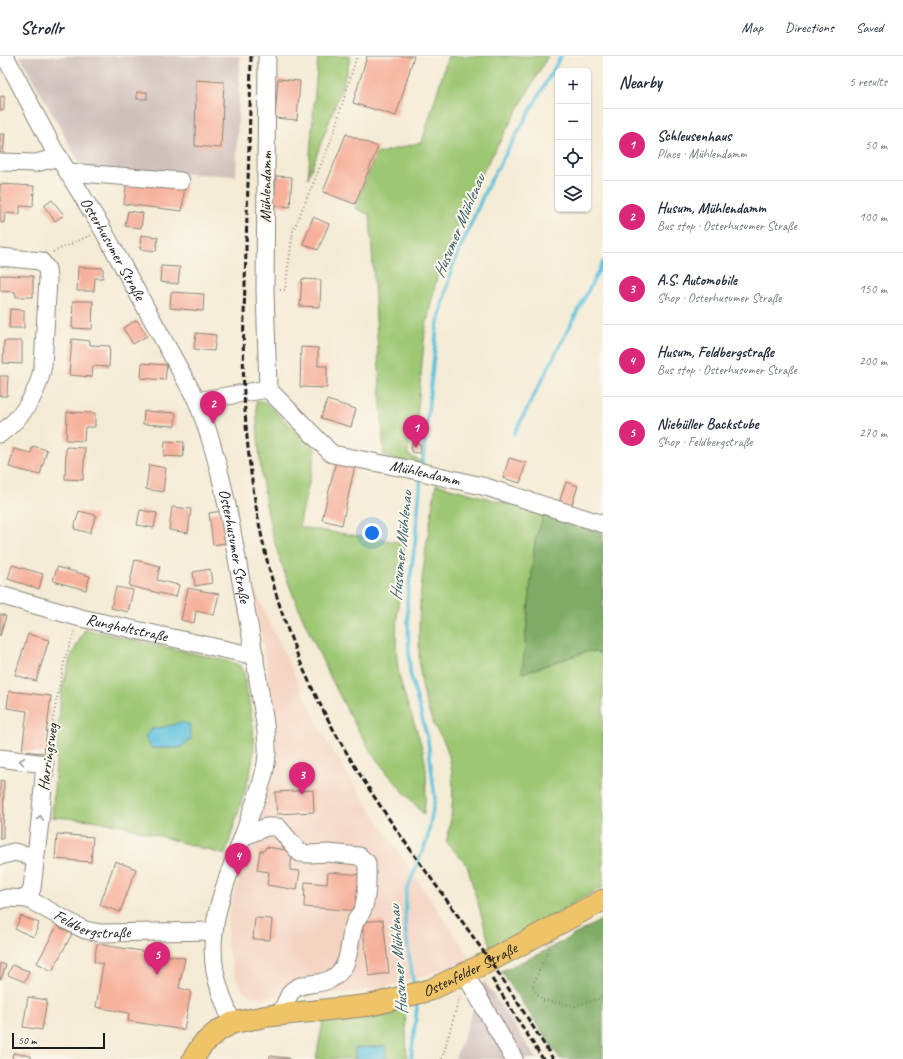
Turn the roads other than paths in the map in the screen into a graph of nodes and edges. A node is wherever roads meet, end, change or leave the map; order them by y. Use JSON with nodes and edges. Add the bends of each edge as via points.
{"nodes":[{"id":1,"x":5,"y":56,"type":"edge"},
{"id":2,"x":268,"y":56,"type":"edge"},
{"id":3,"x":59,"y":157,"type":"junction"},
{"id":4,"x":0,"y":162,"type":"edge"},
{"id":5,"x":68,"y":172,"type":"junction"},
{"id":6,"x":181,"y":181,"type":"dead end"},
{"id":7,"x":0,"y":257,"type":"edge"},
{"id":8,"x":268,"y":389,"type":"junction"},
{"id":9,"x":197,"y":401,"type":"junction"},
{"id":10,"x":0,"y":434,"type":"edge"},
{"id":11,"x":603,"y":524,"type":"edge"},
{"id":12,"x":0,"y":595,"type":"edge"},
{"id":13,"x":255,"y":656,"type":"junction"},
{"id":14,"x":0,"y":758,"type":"edge"},
{"id":15,"x":243,"y":837,"type":"junction"},
{"id":16,"x":0,"y":856,"type":"edge"},
{"id":17,"x":35,"y":857,"type":"junction"},
{"id":18,"x":28,"y":899,"type":"junction"},
{"id":19,"x":0,"y":900,"type":"edge"},
{"id":20,"x":603,"y":900,"type":"edge"},
{"id":21,"x":214,"y":931,"type":"junction"},
{"id":22,"x":458,"y":977,"type":"junction"},
{"id":23,"x":280,"y":1014,"type":"junction"},
{"id":24,"x":232,"y":1023,"type":"junction"},
{"id":25,"x":193,"y":1059,"type":"edge"},
{"id":26,"x":514,"y":1059,"type":"edge"}],
"edges":[{"from":1,"to":3,"type":"street","name":"Osterhusumer Straße"},
{"from":2,"to":8,"type":"street","name":"Mühlendamm","via":[[265,290]]},
{"from":3,"to":4,"type":"street","via":[[36,163]]},
{"from":3,"to":5,"type":"street","name":"Osterhusumer Straße"},
{"from":5,"to":6,"type":"street"},
{"from":5,"to":9,"type":"street","name":"Osterhusumer Straße","via":[[103,230]]},
{"from":7,"to":10,"type":"street","via":[[41,261],[47,269],[48,279],[41,378],[34,396],[14,424]]},
{"from":8,"to":9,"type":"street"},
{"from":8,"to":11,"type":"street","name":"Mühlendamm","via":[[332,454],[486,487]]},
{"from":9,"to":13,"type":"street","name":"Osterhusumer Straße","via":[[222,478]]},
{"from":12,"to":13,"type":"street","name":"Rungholtstraße","via":[[81,618]]},
{"from":13,"to":15,"type":"street","name":"Osterhusumer Straße","via":[[266,727],[267,754],[259,790]]},
{"from":17,"to":14,"type":"street","name":"Harringsweg","one_way":true,"via":[[44,764]]},
{"from":15,"to":21,"type":"street","name":"Osterhusumer Straße","via":[[224,888]]},
{"from":15,"to":23,"type":"street","via":[[266,827],[278,827],[300,853],[359,856],[367,863],[367,889],[363,910],[354,924],[349,955],[342,970],[330,979],[299,986],[290,993]]},
{"from":16,"to":17,"type":"street","via":[[14,852]]},
{"from":17,"to":18,"type":"street","name":"Harringsweg","via":[[32,888]]},
{"from":18,"to":19,"type":"street","name":"Feldbergstraße"},
{"from":18,"to":21,"type":"street","name":"Feldbergstraße","via":[[93,932]]},
{"from":20,"to":22,"type":"main road","name":"Ostenfelder Straße"},
{"from":21,"to":24,"type":"street","name":"Osterhusumer Straße","via":[[212,948],[215,972]]},
{"from":22,"to":23,"type":"main road","name":"Ostenfelder Straße","via":[[430,990],[371,1005]]},
{"from":22,"to":26,"type":"street"},
{"from":23,"to":24,"type":"main road","name":"Ostenfelder Straße"},
{"from":24,"to":25,"type":"main road","via":[[202,1045]]}]}
